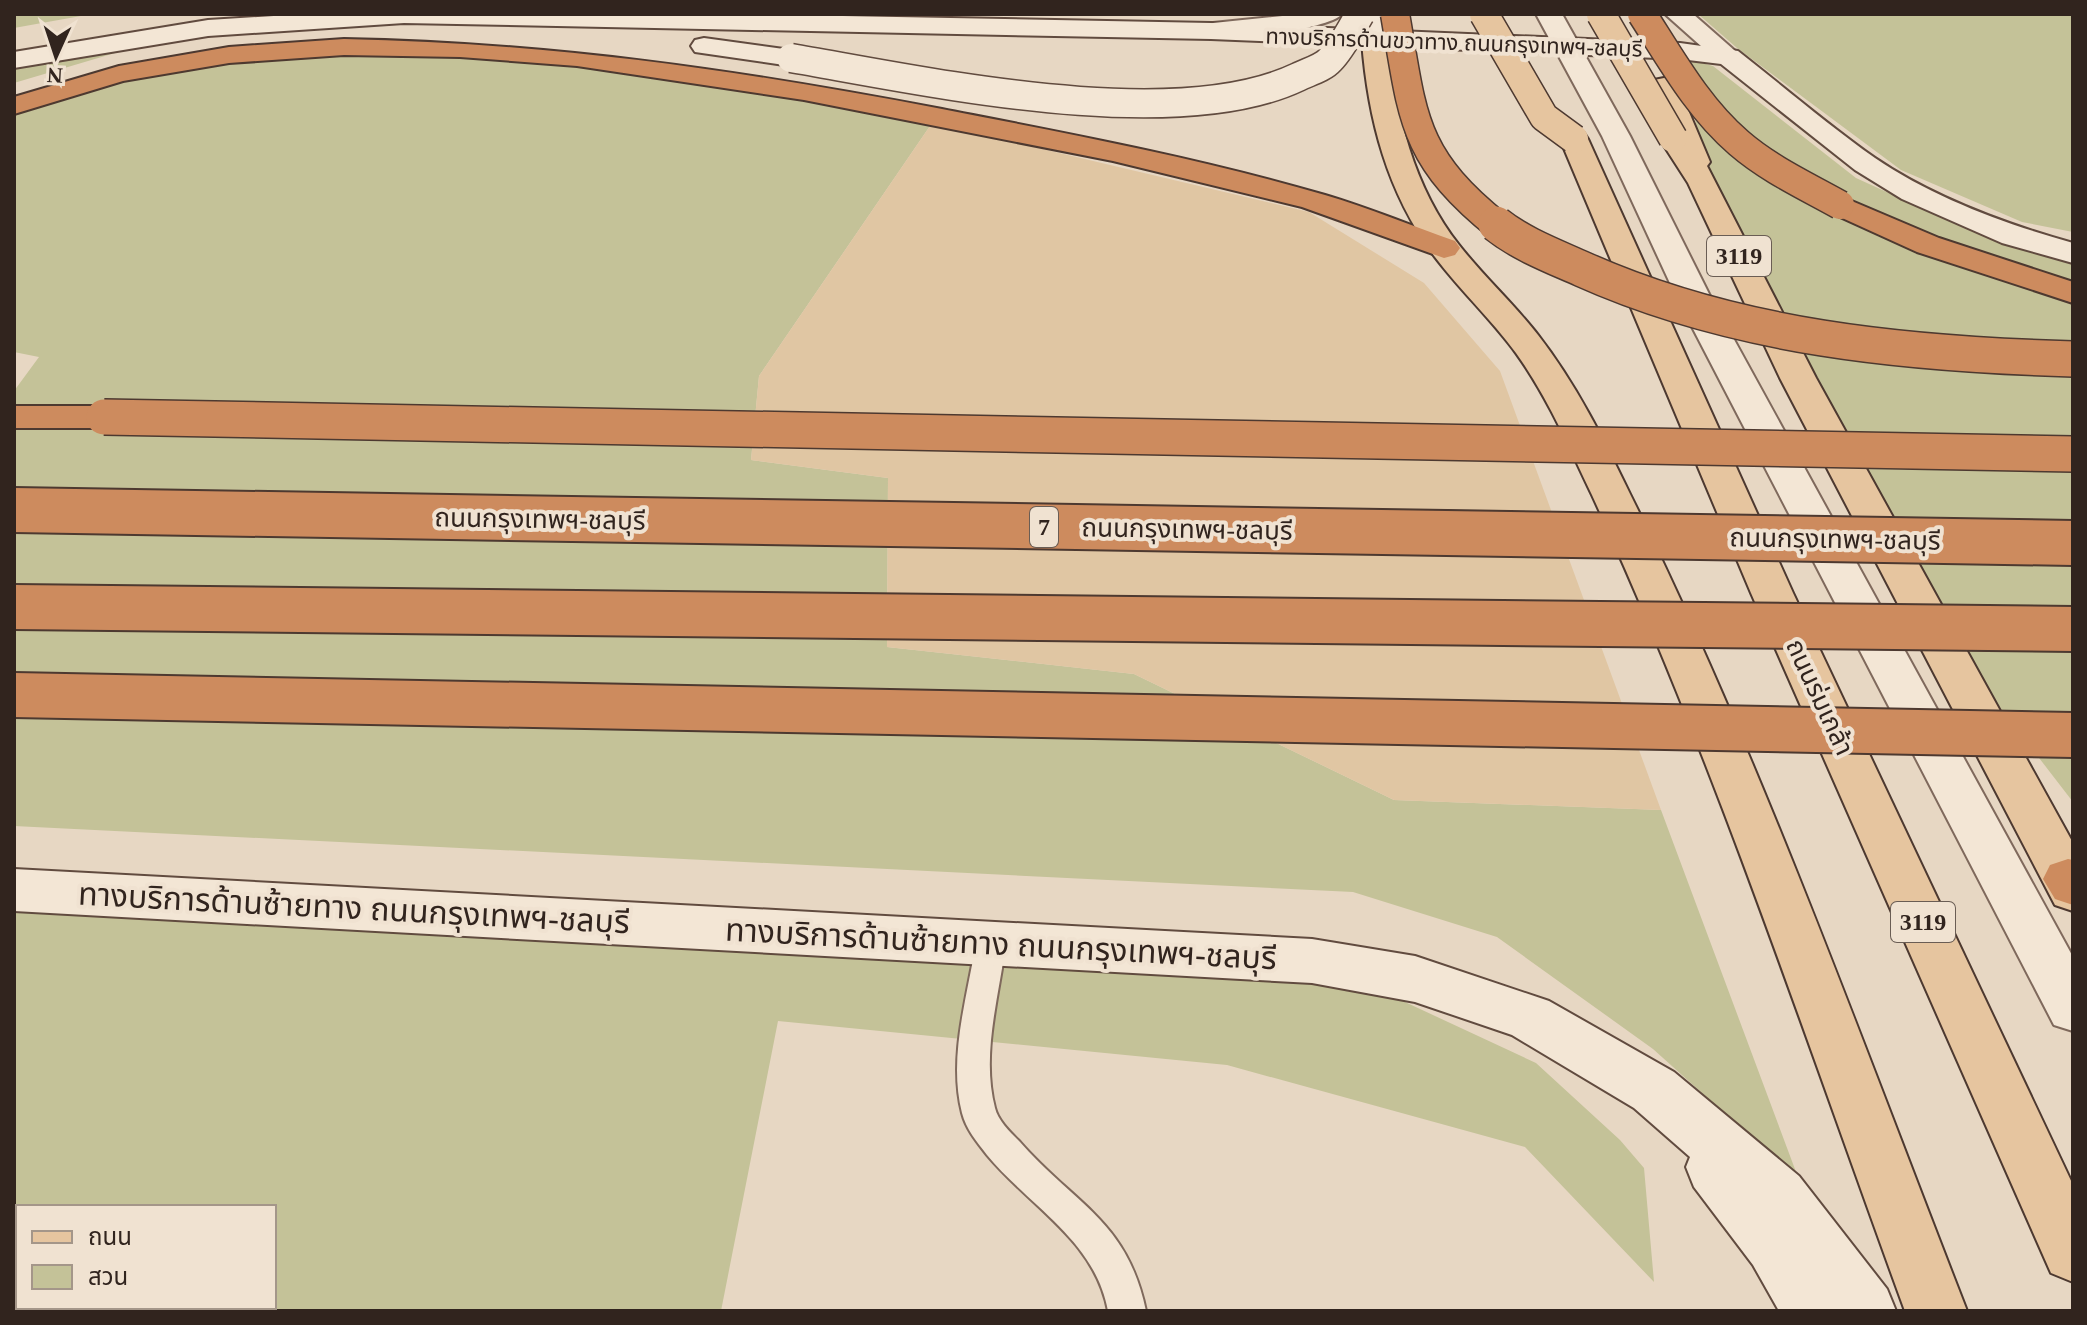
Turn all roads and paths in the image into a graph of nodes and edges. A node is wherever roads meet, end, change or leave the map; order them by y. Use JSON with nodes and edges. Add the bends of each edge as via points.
{"nodes":[{"id":1,"x":1329,"y":14,"type":"edge"},
{"id":2,"x":1360,"y":14,"type":"edge"},
{"id":3,"x":1395,"y":14,"type":"edge"},
{"id":4,"x":1484,"y":14,"type":"edge"},
{"id":5,"x":1519,"y":14,"type":"edge"},
{"id":6,"x":1601,"y":14,"type":"edge"},
{"id":7,"x":1639,"y":14,"type":"edge"},
{"id":8,"x":1678,"y":14,"type":"edge"},
{"id":9,"x":210,"y":21,"type":"edge"},
{"id":10,"x":1376,"y":27,"type":"edge"},
{"id":11,"x":1211,"y":31,"type":"junction"},
{"id":12,"x":1557,"y":31,"type":"edge"},
{"id":13,"x":131,"y":39,"type":"junction"},
{"id":14,"x":1729,"y":57,"type":"junction"},
{"id":15,"x":14,"y":60,"type":"edge"},
{"id":16,"x":14,"y":106,"type":"edge"},
{"id":17,"x":1574,"y":139,"type":"junction"},
{"id":18,"x":1703,"y":183,"type":"junction"},
{"id":19,"x":1444,"y":248,"type":"junction"},
{"id":20,"x":2073,"y":253,"type":"edge"},
{"id":21,"x":2073,"y":293,"type":"edge"},
{"id":22,"x":2073,"y":359,"type":"edge"},
{"id":23,"x":14,"y":397,"type":"edge"},
{"id":24,"x":14,"y":417,"type":"edge"},
{"id":25,"x":88,"y":417,"type":"junction"},
{"id":26,"x":2073,"y":454,"type":"edge"},
{"id":27,"x":14,"y":510,"type":"edge"},
{"id":28,"x":2073,"y":543,"type":"edge"},
{"id":29,"x":14,"y":607,"type":"edge"},
{"id":30,"x":2073,"y":629,"type":"edge"},
{"id":31,"x":14,"y":695,"type":"edge"},
{"id":32,"x":2073,"y":735,"type":"edge"},
{"id":33,"x":2071,"y":885,"type":"edge"},
{"id":34,"x":14,"y":890,"type":"edge"},
{"id":35,"x":991,"y":943,"type":"junction"},
{"id":36,"x":2073,"y":1008,"type":"edge"},
{"id":37,"x":1654,"y":1090,"type":"junction"},
{"id":38,"x":2073,"y":1252,"type":"edge"},
{"id":39,"x":1127,"y":1311,"type":"edge"},
{"id":40,"x":1813,"y":1311,"type":"edge"},
{"id":41,"x":1865,"y":1311,"type":"edge"},
{"id":42,"x":1936,"y":1311,"type":"edge"}],
"edges":[{"from":1,"to":11,"type":"main road","via":[[1302,22]]},
{"from":2,"to":13,"type":"main road","bridge":true,"via":[[1334,56],[1309,73],[1266,92],[1161,105],[1044,98],[666,40],[468,30]]},
{"from":3,"to":22,"type":"highway","bridge":true,"via":[[1415,121],[1427,153],[1515,236],[1623,288],[1696,313],[1905,349]]},
{"from":4,"to":17,"type":"main road","name":"ถนนร่มเกล้า","bridge":true,"via":[[1544,117]]},
{"from":5,"to":17,"type":"main road","name":"ถนนร่มเกล้า","number":"3119"},
{"from":6,"to":18,"type":"main road","number":"3119","bridge":true},
{"from":7,"to":18,"type":"main road"},
{"from":7,"to":21,"type":"highway","bridge":true,"via":[[1732,136],[1785,174],[1928,245]]},
{"from":8,"to":14,"type":"main road"},
{"from":9,"to":11,"type":"main road","name":"ทางบริการด้านขวาทาง ถนนกรุงเทพฯ-ชลบุรี","via":[[420,15]]},
{"from":9,"to":13,"type":"main road","name":"ทางบริการด้านขวาทาง ถนนกรุงเทพฯ-ชลบุรี"},
{"from":10,"to":11,"type":"main road","name":"ทางบริการด้านขวาทาง ถนนกรุงเทพฯ-ชลบุรี"},
{"from":10,"to":12,"type":"main road","name":"ทางบริการด้านขวาทาง ถนนกรุงเทพฯ-ชลบุรี"},
{"from":10,"to":19,"type":"main road","via":[[1378,93],[1386,128],[1410,188]]},
{"from":12,"to":14,"type":"main road","name":"ทางบริการด้านขวาทาง ถนนกรุงเทพฯ-ชลบุรี"},
{"from":12,"to":36,"type":"main road"},
{"from":13,"to":15,"type":"main road","name":"ทางบริการด้านขวาทาง ถนนกรุงเทพฯ-ชลบุรี"},
{"from":14,"to":20,"type":"main road","via":[[1865,164],[1913,193],[2013,236]]},
{"from":16,"to":19,"type":"highway","via":[[127,70],[235,54],[365,46],[549,54],[777,86],[1099,148],[1314,202]]},
{"from":17,"to":38,"type":"main road","name":"ถนนร่มเกล้า","number":"3119","bridge":true,"via":[[1772,593]]},
{"from":18,"to":33,"type":"main road","number":"3119","via":[[1798,378]]},
{"from":19,"to":42,"type":"main road","via":[[1535,355],[1560,395],[1651,583]]},
{"from":23,"to":25,"type":"highway"},
{"from":24,"to":25,"type":"highway"},
{"from":25,"to":26,"type":"highway","bridge":true},
{"from":27,"to":28,"type":"highway","name":"ถนนกรุงเทพฯ-ชลบุรี","number":"7","bridge":true},
{"from":29,"to":30,"type":"highway","bridge":true},
{"from":31,"to":32,"type":"highway","bridge":true},
{"from":34,"to":35,"type":"main road","name":"ทางบริการด้านซ้ายทาง ถนนกรุงเทพฯ-ชลบุรี"},
{"from":35,"to":37,"type":"main road","name":"ทางบริการด้านซ้ายทาง ถนนกรุงเทพฯ-ชลบุรี","via":[[1312,961],[1415,979],[1530,1018]]},
{"from":35,"to":39,"type":"lane","via":[[974,1068],[979,1117],[1011,1160],[1077,1218],[1113,1259]]},
{"from":37,"to":40,"type":"main road","via":[[1775,1244]]},
{"from":37,"to":41,"type":"main road","name":"ทางบริการด้านซ้ายทาง ถนนกรุงเทพฯ-ชลบุรี","via":[[1778,1196]]}]}
